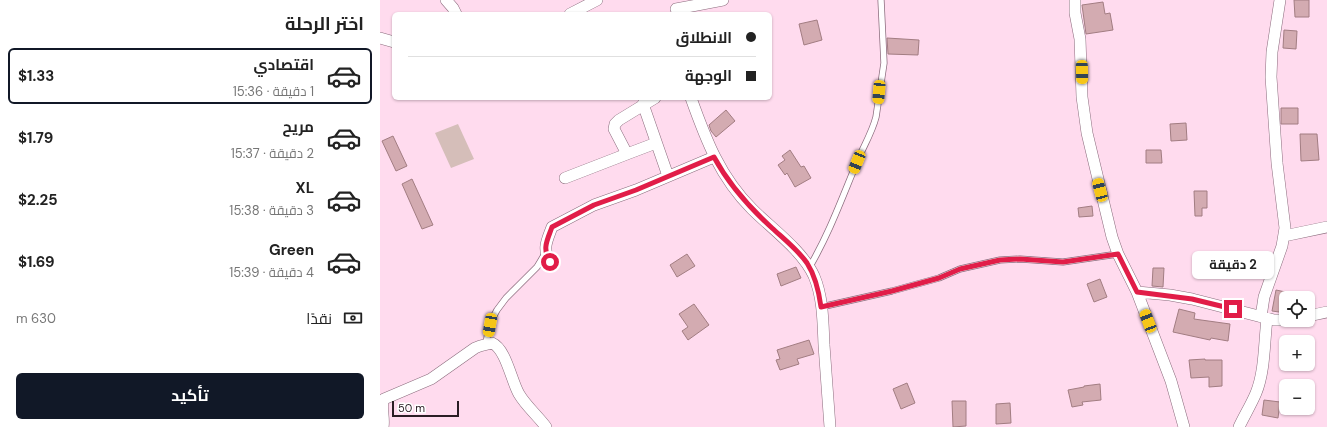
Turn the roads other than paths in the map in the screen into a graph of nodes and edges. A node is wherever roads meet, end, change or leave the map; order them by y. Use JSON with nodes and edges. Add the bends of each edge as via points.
{"nodes":[{"id":1,"x":446,"y":0,"type":"edge"},
{"id":2,"x":597,"y":0,"type":"edge"},
{"id":3,"x":723,"y":0,"type":"edge"},
{"id":4,"x":881,"y":0,"type":"edge"},
{"id":5,"x":1075,"y":0,"type":"edge"},
{"id":6,"x":1280,"y":0,"type":"edge"},
{"id":7,"x":676,"y":8,"type":"edge"},
{"id":8,"x":455,"y":12,"type":"edge"},
{"id":9,"x":574,"y":12,"type":"edge"},
{"id":10,"x":380,"y":38,"type":"edge"},
{"id":11,"x":392,"y":41,"type":"edge"},
{"id":12,"x":651,"y":100,"type":"edge"},
{"id":13,"x":693,"y":100,"type":"edge"},
{"id":14,"x":642,"y":104,"type":"junction"},
{"id":15,"x":656,"y":143,"type":"junction"},
{"id":16,"x":627,"y":154,"type":"junction"},
{"id":17,"x":714,"y":157,"type":"junction"},
{"id":18,"x":668,"y":176,"type":"junction"},
{"id":19,"x":565,"y":178,"type":"dead end"},
{"id":20,"x":1327,"y":227,"type":"edge"},
{"id":21,"x":1284,"y":236,"type":"junction"},
{"id":22,"x":1118,"y":254,"type":"junction"},
{"id":23,"x":548,"y":257,"type":"joint"},
{"id":24,"x":809,"y":268,"type":"junction"},
{"id":25,"x":1137,"y":292,"type":"junction"},
{"id":26,"x":821,"y":307,"type":"junction"},
{"id":27,"x":1327,"y":312,"type":"edge"},
{"id":28,"x":1315,"y":315,"type":"edge"},
{"id":29,"x":1264,"y":318,"type":"junction"},
{"id":30,"x":1279,"y":320,"type":"edge"},
{"id":31,"x":486,"y":344,"type":"junction"},
{"id":32,"x":383,"y":427,"type":"edge"},
{"id":33,"x":546,"y":427,"type":"edge"},
{"id":34,"x":830,"y":427,"type":"edge"},
{"id":35,"x":1184,"y":427,"type":"edge"},
{"id":36,"x":1239,"y":427,"type":"edge"}],
"edges":[{"from":1,"to":8,"type":"street"},
{"from":2,"to":9,"type":"street"},
{"from":3,"to":7,"type":"street"},
{"from":4,"to":24,"type":"lane","via":[[884,63],[874,125],[831,227]]},
{"from":5,"to":22,"type":"street","via":[[1087,132]]},
{"from":6,"to":21,"type":"street","via":[[1271,77]]},
{"from":10,"to":11,"type":"street"},
{"from":12,"to":14,"type":"street"},
{"from":13,"to":17,"type":"street"},
{"from":14,"to":15,"type":"street"},
{"from":14,"to":16,"type":"street","via":[[615,124],[614,129]]},
{"from":15,"to":16,"type":"street"},
{"from":15,"to":18,"type":"street"},
{"from":16,"to":19,"type":"street"},
{"from":17,"to":18,"type":"street"},
{"from":17,"to":24,"type":"street","via":[[730,183],[751,208],[796,251]]},
{"from":18,"to":23,"type":"street","via":[[594,205],[552,227],[545,245]]},
{"from":20,"to":21,"type":"street"},
{"from":21,"to":29,"type":"street","via":[[1264,297]]},
{"from":22,"to":25,"type":"street"},
{"from":22,"to":26,"type":"lane","via":[[1063,262],[1000,260],[960,269],[939,278],[892,291]]},
{"from":23,"to":31,"type":"lane","via":[[497,310],[490,325]]},
{"from":24,"to":26,"type":"street","via":[[818,287]]},
{"from":25,"to":29,"type":"street","via":[[1192,299]]},
{"from":25,"to":35,"type":"street","via":[[1171,381]]},
{"from":26,"to":34,"type":"street"},
{"from":27,"to":28,"type":"street"},
{"from":29,"to":30,"type":"street"},
{"from":29,"to":36,"type":"street","via":[[1259,384]]},
{"from":31,"to":32,"type":"street","via":[[431,379],[384,400],[381,404]]},
{"from":31,"to":33,"type":"street","via":[[492,343],[501,350],[519,394]]}]}
